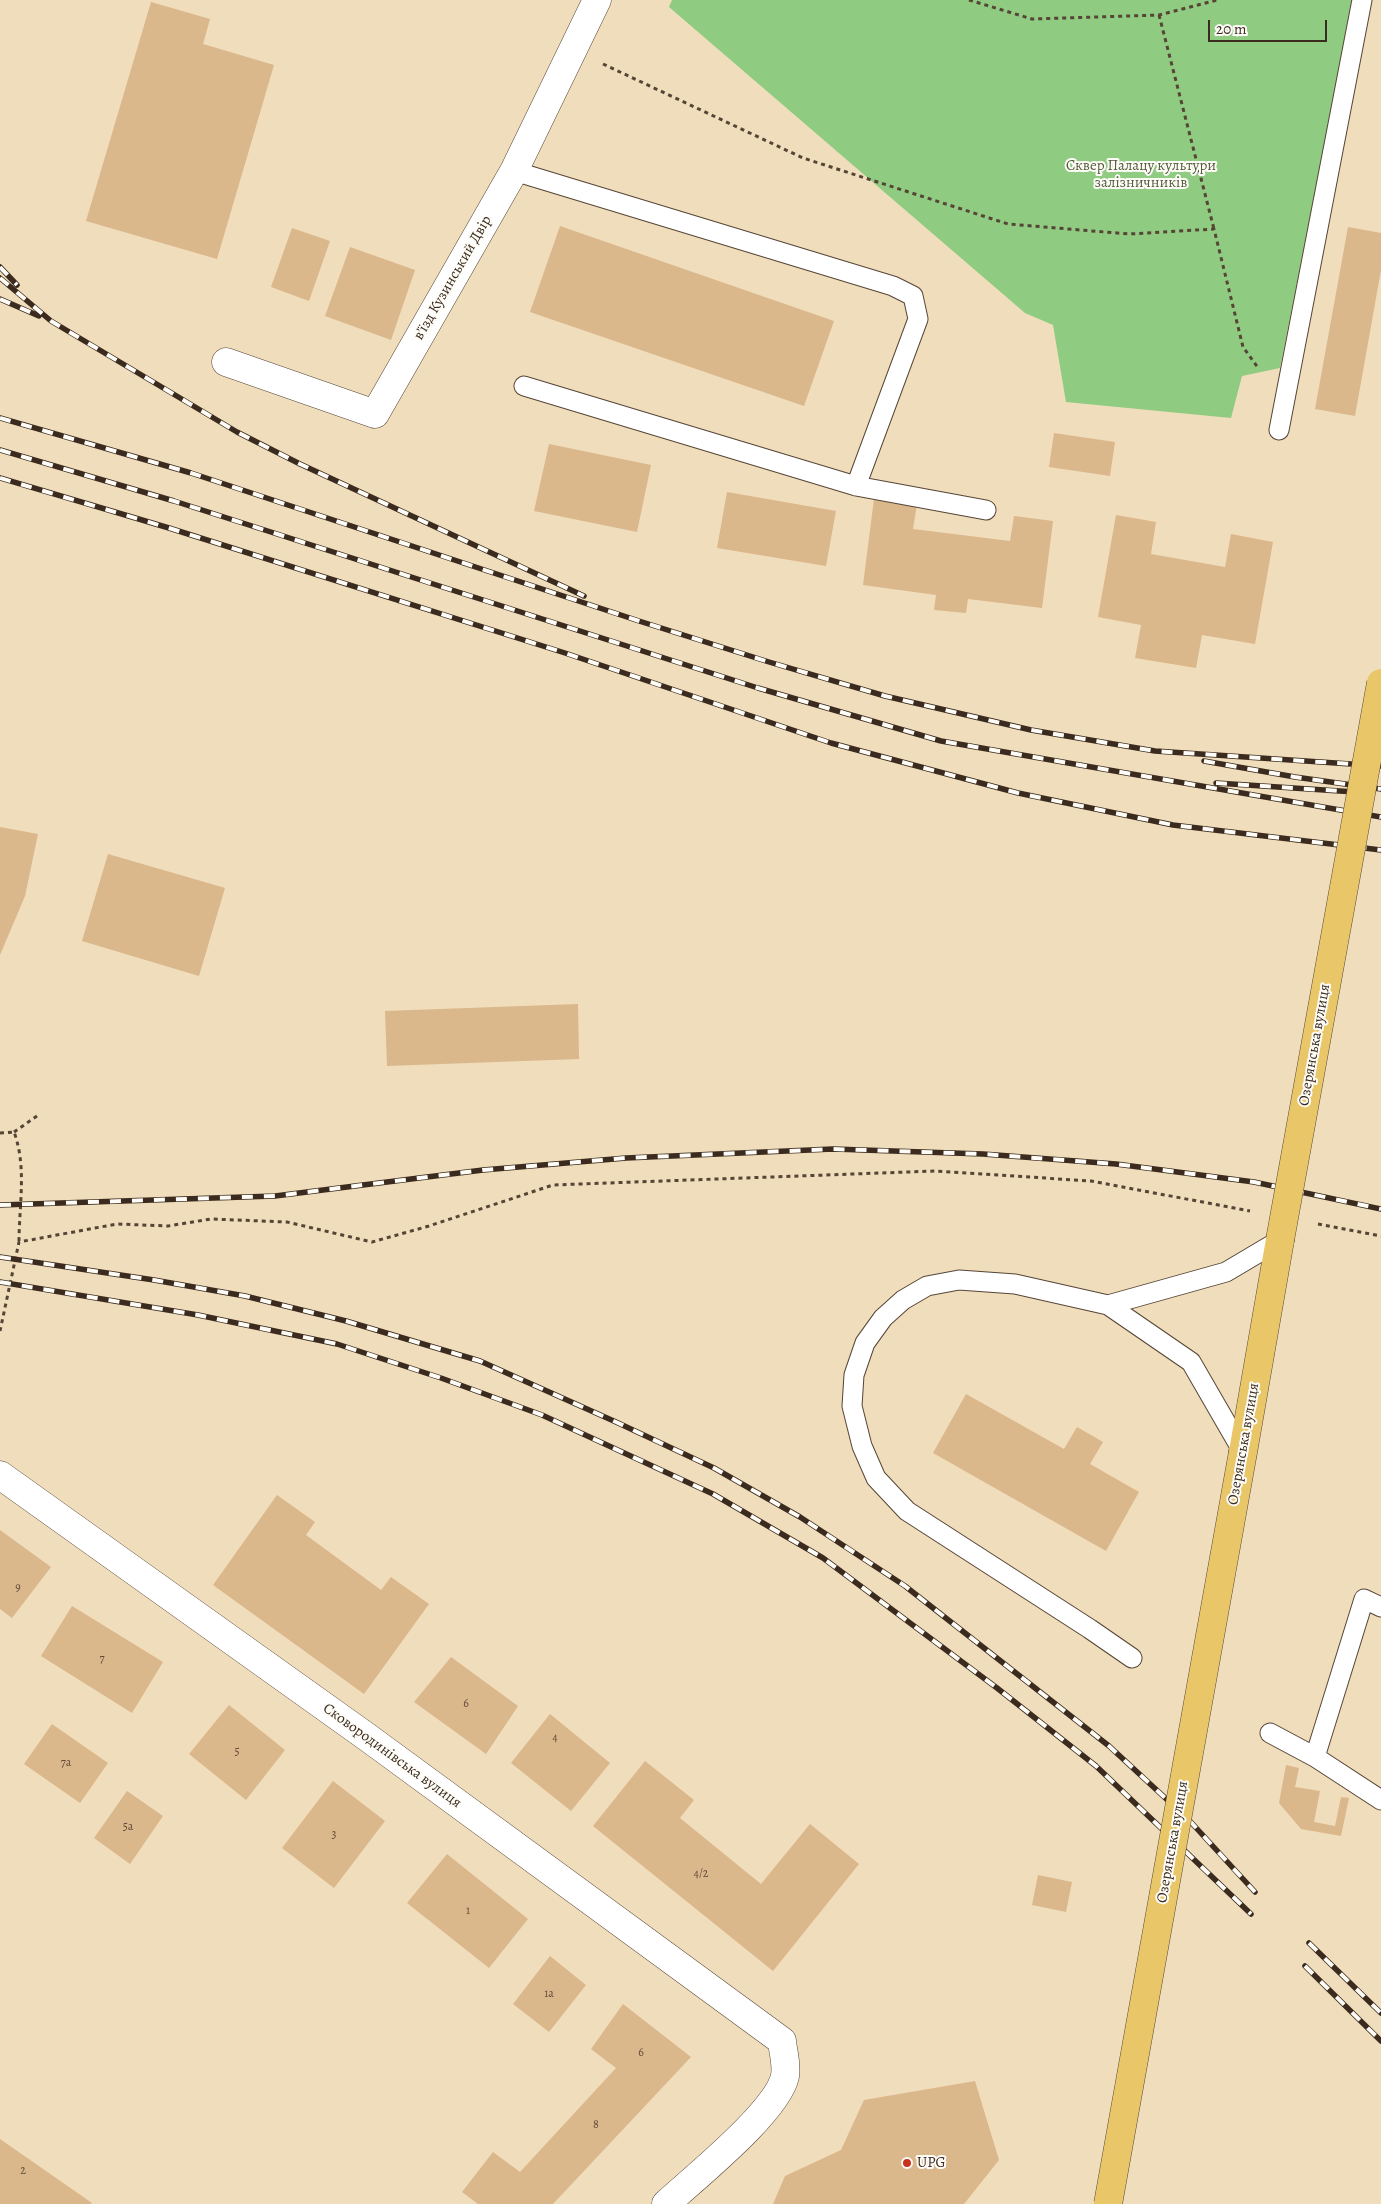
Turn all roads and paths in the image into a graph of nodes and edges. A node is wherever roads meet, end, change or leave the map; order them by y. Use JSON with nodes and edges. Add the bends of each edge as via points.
{"nodes":[{"id":1,"x":598,"y":0,"type":"edge"},
{"id":2,"x":969,"y":0,"type":"edge"},
{"id":3,"x":1217,"y":0,"type":"edge"},
{"id":4,"x":1362,"y":0,"type":"edge"},
{"id":5,"x":1159,"y":15,"type":"junction"},
{"id":6,"x":573,"y":50,"type":"junction"},
{"id":7,"x":514,"y":171,"type":"junction"},
{"id":8,"x":1214,"y":229,"type":"junction"},
{"id":9,"x":226,"y":362,"type":"dead end"},
{"id":10,"x":524,"y":386,"type":"dead end"},
{"id":11,"x":1284,"y":405,"type":"junction"},
{"id":12,"x":1279,"y":430,"type":"dead end"},
{"id":13,"x":856,"y":486,"type":"junction"},
{"id":14,"x":986,"y":510,"type":"dead end"},
{"id":15,"x":1381,"y":683,"type":"edge"},
{"id":16,"x":37,"y":1116,"type":"dead end"},
{"id":17,"x":14,"y":1132,"type":"junction"},
{"id":18,"x":0,"y":1133,"type":"edge"},
{"id":19,"x":1255,"y":1212,"type":"dead end"},
{"id":20,"x":1313,"y":1223,"type":"dead end"},
{"id":21,"x":1381,"y":1236,"type":"edge"},
{"id":22,"x":1280,"y":1240,"type":"junction"},
{"id":23,"x":19,"y":1242,"type":"junction"},
{"id":24,"x":1108,"y":1305,"type":"junction"},
{"id":25,"x":0,"y":1331,"type":"edge"},
{"id":26,"x":1243,"y":1452,"type":"junction"},
{"id":27,"x":0,"y":1476,"type":"edge"},
{"id":28,"x":1381,"y":1607,"type":"edge"},
{"id":29,"x":1132,"y":1658,"type":"dead end"},
{"id":30,"x":1270,"y":1733,"type":"dead end"},
{"id":31,"x":1315,"y":1757,"type":"junction"},
{"id":32,"x":1381,"y":1800,"type":"edge"},
{"id":33,"x":666,"y":2204,"type":"edge"},
{"id":34,"x":1108,"y":2204,"type":"edge"}],
"edges":[{"from":1,"to":6,"type":"street","name":"в’їзд Кузинський Двір"},
{"from":2,"to":5,"type":"path","via":[[1032,19]]},
{"from":3,"to":5,"type":"path"},
{"from":4,"to":11,"type":"lane"},
{"from":5,"to":8,"type":"path"},
{"from":6,"to":7,"type":"street","name":"в’їзд Кузинський Двір"},
{"from":6,"to":8,"type":"path","via":[[803,158],[1008,224],[1130,234]]},
{"from":7,"to":9,"type":"street","name":"в’їзд Кузинський Двір","via":[[375,414]]},
{"from":7,"to":13,"type":"lane","via":[[893,286],[913,296],[918,319]]},
{"from":8,"to":11,"type":"path","via":[[1244,347]]},
{"from":10,"to":13,"type":"lane"},
{"from":11,"to":12,"type":"lane"},
{"from":13,"to":14,"type":"lane"},
{"from":15,"to":22,"type":"main road","name":"Озерянська вулиця","bridge":true},
{"from":16,"to":17,"type":"path"},
{"from":17,"to":18,"type":"path"},
{"from":17,"to":23,"type":"path","via":[[22,1172]]},
{"from":19,"to":23,"type":"path","via":[[1091,1181],[935,1170],[552,1185],[372,1242],[287,1222],[211,1219],[168,1226],[117,1224]]},
{"from":20,"to":21,"type":"path"},
{"from":22,"to":24,"type":"lane","via":[[1226,1272]]},
{"from":22,"to":26,"type":"main road","name":"Озерянська вулиця"},
{"from":23,"to":25,"type":"path"},
{"from":24,"to":26,"type":"lane","via":[[1191,1362]]},
{"from":24,"to":29,"type":"lane","via":[[1015,1284],[959,1280],[927,1286],[903,1300],[883,1318],[865,1343],[854,1375],[852,1406],[862,1446],[876,1478],[907,1512]]},
{"from":26,"to":34,"type":"main road","name":"Озерянська вулиця","bridge":true},
{"from":27,"to":33,"type":"street","name":"Сковородинівська вулиця","via":[[367,1737],[782,2041],[784,2076],[778,2094],[760,2118]]},
{"from":28,"to":31,"type":"lane","via":[[1364,1599]]},
{"from":30,"to":31,"type":"lane"},
{"from":31,"to":32,"type":"lane"}]}
